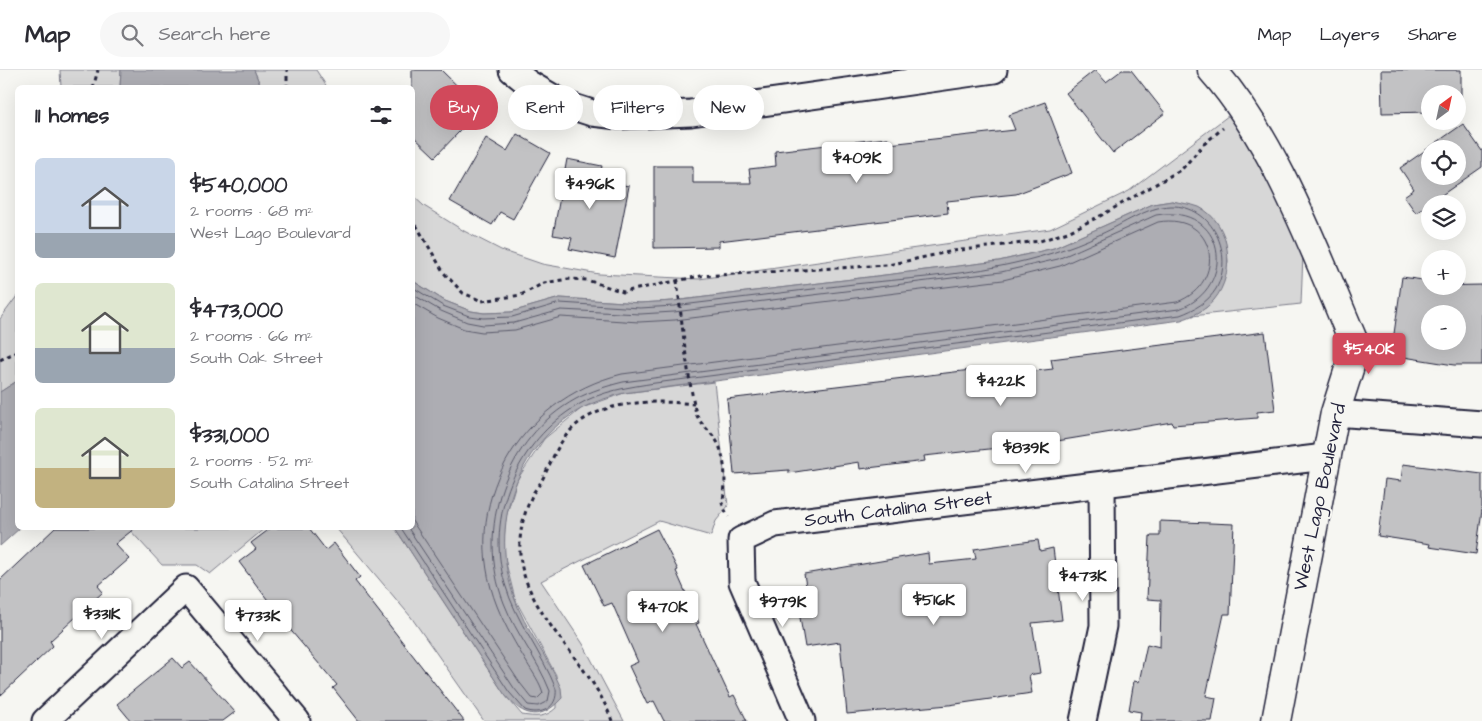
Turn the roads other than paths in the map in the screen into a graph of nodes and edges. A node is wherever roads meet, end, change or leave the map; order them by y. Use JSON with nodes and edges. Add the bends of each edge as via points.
{"nodes":[{"id":1,"x":512,"y":70,"type":"edge"},
{"id":2,"x":994,"y":70,"type":"edge"},
{"id":3,"x":1212,"y":70,"type":"edge"},
{"id":4,"x":1335,"y":413,"type":"junction"},
{"id":5,"x":1482,"y":424,"type":"edge"},
{"id":6,"x":1325,"y":457,"type":"junction"},
{"id":7,"x":1102,"y":485,"type":"junction"},
{"id":8,"x":45,"y":721,"type":"edge"},
{"id":9,"x":297,"y":721,"type":"edge"},
{"id":10,"x":802,"y":721,"type":"edge"},
{"id":11,"x":1083,"y":721,"type":"edge"},
{"id":12,"x":1276,"y":721,"type":"edge"}],
"edges":[{"from":1,"to":2,"type":"street","via":[[564,104],[592,113],[618,116],[692,113]]},
{"from":3,"to":4,"type":"street","name":"West Lago Boulevard","via":[[1245,112],[1264,144],[1356,348]]},
{"from":4,"to":5,"type":"street"},
{"from":4,"to":6,"type":"street","name":"West Lago Boulevard"},
{"from":6,"to":7,"type":"street","name":"South Catalina Street"},
{"from":6,"to":12,"type":"street","name":"West Lago Boulevard"},
{"from":7,"to":10,"type":"street","name":"South Catalina Street","via":[[775,524],[741,540],[742,582]]},
{"from":7,"to":11,"type":"street","via":[[1103,626]]},
{"from":8,"to":9,"type":"street","via":[[186,588]]}]}
